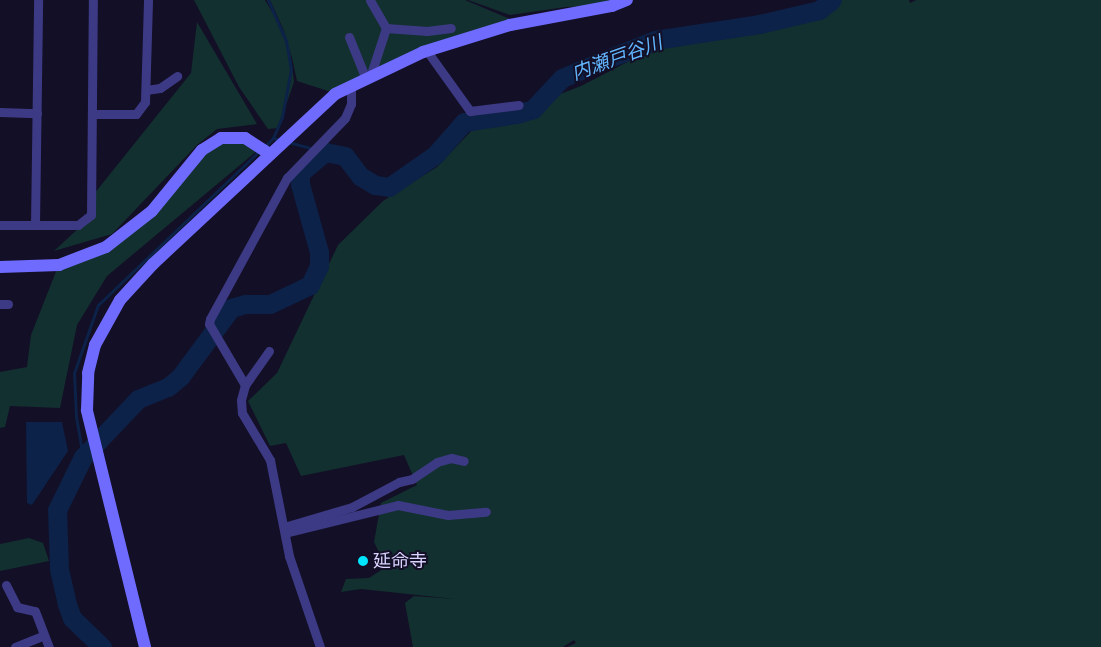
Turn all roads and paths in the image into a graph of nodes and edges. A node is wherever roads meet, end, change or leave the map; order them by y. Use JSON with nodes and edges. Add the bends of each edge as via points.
{"nodes":[{"id":1,"x":38,"y":0,"type":"edge"},
{"id":2,"x":93,"y":0,"type":"edge"},
{"id":3,"x":148,"y":0,"type":"edge"},
{"id":4,"x":370,"y":0,"type":"edge"},
{"id":5,"x":627,"y":0,"type":"edge"},
{"id":6,"x":386,"y":28,"type":"junction"},
{"id":7,"x":451,"y":28,"type":"dead end"},
{"id":8,"x":350,"y":37,"type":"dead end"},
{"id":9,"x":427,"y":51,"type":"junction"},
{"id":10,"x":177,"y":76,"type":"dead end"},
{"id":11,"x":368,"y":78,"type":"junction"},
{"id":12,"x":351,"y":86,"type":"junction"},
{"id":13,"x":146,"y":90,"type":"junction"},
{"id":14,"x":519,"y":105,"type":"dead end"},
{"id":15,"x":0,"y":112,"type":"edge"},
{"id":16,"x":37,"y":113,"type":"junction"},
{"id":17,"x":92,"y":114,"type":"junction"},
{"id":18,"x":268,"y":150,"type":"junction"},
{"id":19,"x":0,"y":225,"type":"edge"},
{"id":20,"x":35,"y":225,"type":"junction"},
{"id":21,"x":0,"y":267,"type":"edge"},
{"id":22,"x":269,"y":351,"type":"dead end"},
{"id":23,"x":245,"y":385,"type":"junction"},
{"id":24,"x":464,"y":461,"type":"dead end"},
{"id":25,"x":486,"y":512,"type":"dead end"},
{"id":26,"x":284,"y":530,"type":"junction"},
{"id":27,"x":6,"y":585,"type":"dead end"},
{"id":28,"x":44,"y":635,"type":"junction"},
{"id":29,"x":15,"y":647,"type":"edge"},
{"id":30,"x":49,"y":647,"type":"edge"},
{"id":31,"x":145,"y":647,"type":"edge"},
{"id":32,"x":320,"y":647,"type":"edge"}],
"edges":[{"from":1,"to":16,"type":"street"},
{"from":2,"to":17,"type":"street"},
{"from":3,"to":13,"type":"street"},
{"from":4,"to":6,"type":"street"},
{"from":5,"to":9,"type":"street","via":[[612,6],[510,26]]},
{"from":6,"to":7,"type":"street","via":[[427,32]]},
{"from":6,"to":11,"type":"street"},
{"from":8,"to":11,"type":"street"},
{"from":9,"to":11,"type":"street"},
{"from":9,"to":14,"type":"street","via":[[470,111]]},
{"from":10,"to":13,"type":"street","via":[[160,88]]},
{"from":11,"to":12,"type":"street"},
{"from":12,"to":18,"type":"street","via":[[335,94],[290,135]]},
{"from":12,"to":23,"type":"street","via":[[351,104],[345,118],[288,178],[210,319],[213,330]]},
{"from":13,"to":17,"type":"street","via":[[145,102],[136,114]]},
{"from":15,"to":16,"type":"street"},
{"from":16,"to":20,"type":"street"},
{"from":17,"to":20,"type":"street","via":[[90,215],[78,225]]},
{"from":18,"to":21,"type":"street","via":[[237,136],[210,143],[152,211],[130,231],[96,253],[46,267]]},
{"from":18,"to":31,"type":"street","via":[[153,264],[109,315],[95,345],[88,373],[90,433]]},
{"from":19,"to":20,"type":"street"},
{"from":22,"to":23,"type":"street"},
{"from":23,"to":26,"type":"street","via":[[242,413],[270,460]]},
{"from":24,"to":26,"type":"street","via":[[451,458],[437,462],[412,479],[399,482],[352,507]]},
{"from":25,"to":26,"type":"street","via":[[448,515],[398,505]]},
{"from":26,"to":32,"type":"street","via":[[289,557]]},
{"from":27,"to":28,"type":"street","via":[[17,607],[35,611]]},
{"from":28,"to":29,"type":"street"},
{"from":28,"to":30,"type":"street"}]}
